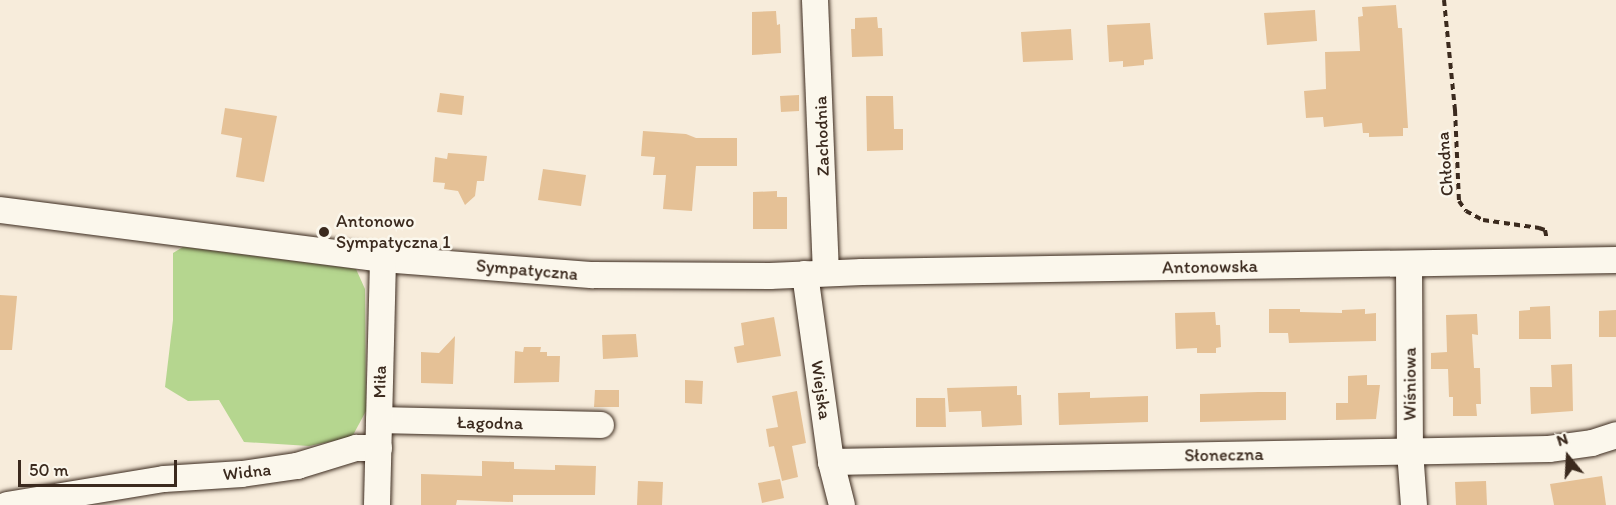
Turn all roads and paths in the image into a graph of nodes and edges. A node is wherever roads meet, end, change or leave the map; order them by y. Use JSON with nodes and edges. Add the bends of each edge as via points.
{"nodes":[{"id":1,"x":815,"y":0,"type":"edge"},
{"id":2,"x":1444,"y":0,"type":"edge"},
{"id":3,"x":0,"y":210,"type":"edge"},
{"id":4,"x":383,"y":259,"type":"junction"},
{"id":5,"x":1616,"y":260,"type":"edge"},
{"id":6,"x":1548,"y":261,"type":"junction"},
{"id":7,"x":1409,"y":264,"type":"junction"},
{"id":8,"x":815,"y":273,"type":"junction"},
{"id":9,"x":380,"y":420,"type":"junction"},
{"id":10,"x":601,"y":425,"type":"dead end"},
{"id":11,"x":1616,"y":435,"type":"edge"},
{"id":12,"x":379,"y":448,"type":"junction"},
{"id":13,"x":1410,"y":451,"type":"junction"},
{"id":14,"x":831,"y":462,"type":"junction"},
{"id":15,"x":7,"y":505,"type":"edge"},
{"id":16,"x":377,"y":505,"type":"edge"},
{"id":17,"x":842,"y":505,"type":"edge"},
{"id":18,"x":1414,"y":505,"type":"edge"}],
"edges":[{"from":1,"to":8,"type":"street","name":"Zachodnia"},
{"from":2,"to":6,"type":"path","name":"Chłodna","via":[[1459,201],[1466,211],[1483,220],[1545,230]]},
{"from":3,"to":4,"type":"street","name":"Sympatyczna"},
{"from":4,"to":8,"type":"street","name":"Sympatyczna","via":[[593,275]]},
{"from":4,"to":9,"type":"street","name":"Miła"},
{"from":5,"to":6,"type":"street","name":"Antonowska"},
{"from":6,"to":7,"type":"street","name":"Antonowska"},
{"from":7,"to":8,"type":"street","name":"Antonowska"},
{"from":7,"to":13,"type":"street","name":"Wiśniowa"},
{"from":8,"to":14,"type":"street","name":"Wiejska"},
{"from":9,"to":10,"type":"street","name":"Łagodna"},
{"from":9,"to":12,"type":"street","name":"Miła"},
{"from":11,"to":13,"type":"street","name":"Słoneczna","via":[[1549,449]]},
{"from":12,"to":15,"type":"street","name":"Widna","via":[[356,448],[297,466],[164,479]]},
{"from":12,"to":16,"type":"street","name":"Miła"},
{"from":13,"to":14,"type":"street","name":"Słoneczna"},
{"from":13,"to":18,"type":"street","name":"Wiśniowa"},
{"from":14,"to":17,"type":"street","name":"Wiejska"}]}
